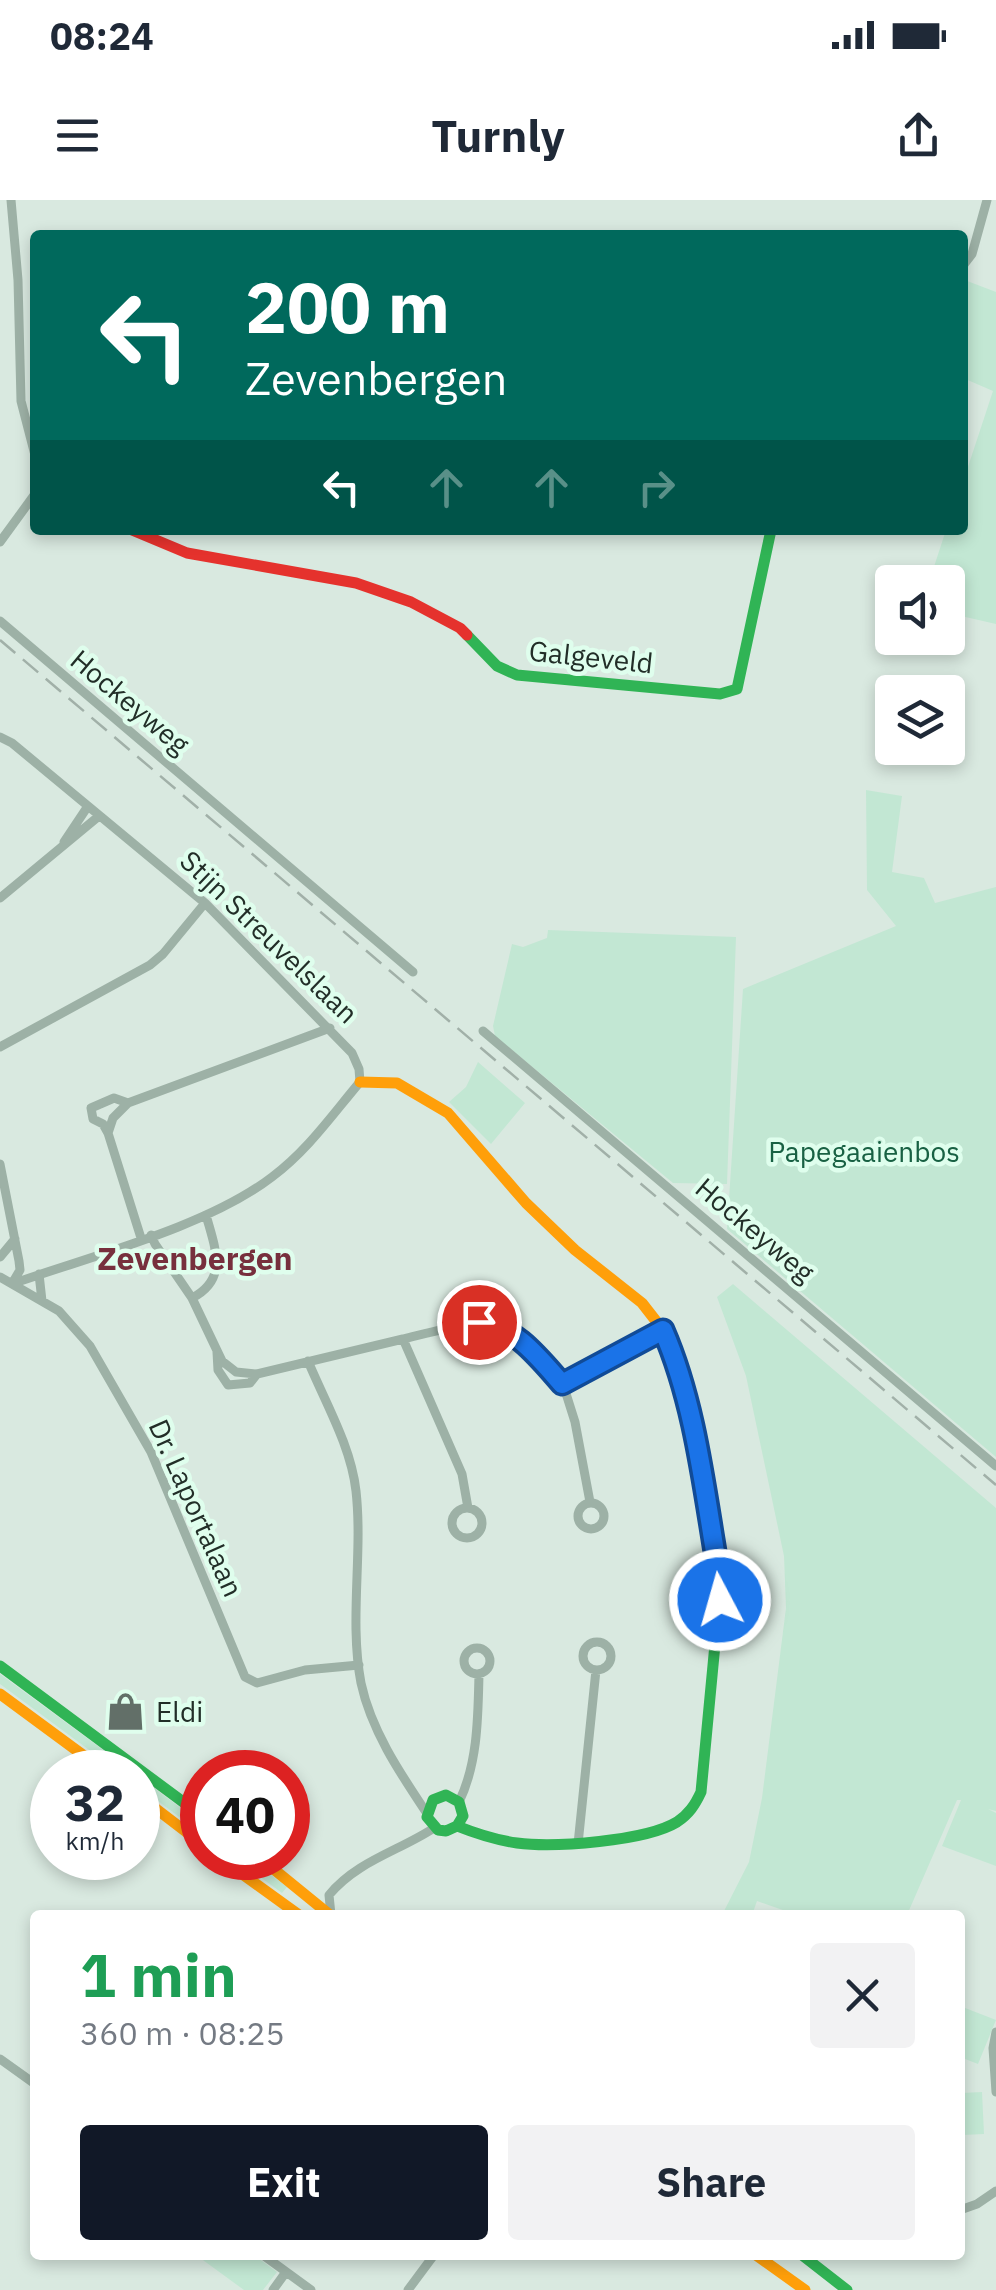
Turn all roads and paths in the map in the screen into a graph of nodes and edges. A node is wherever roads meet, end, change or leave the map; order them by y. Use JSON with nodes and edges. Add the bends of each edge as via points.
{"nodes":[{"id":1,"x":10,"y":200,"type":"edge"},
{"id":2,"x":987,"y":200,"type":"edge"},
{"id":3,"x":968,"y":259,"type":"edge"},
{"id":4,"x":30,"y":436,"type":"edge"},
{"id":5,"x":30,"y":501,"type":"edge"},
{"id":6,"x":144,"y":535,"type":"edge"},
{"id":7,"x":769,"y":535,"type":"edge"},
{"id":8,"x":0,"y":542,"type":"edge"},
{"id":9,"x":0,"y":622,"type":"edge"},
{"id":10,"x":0,"y":737,"type":"edge"},
{"id":11,"x":88,"y":806,"type":"junction"},
{"id":12,"x":99,"y":816,"type":"junction"},
{"id":13,"x":64,"y":842,"type":"junction"},
{"id":14,"x":0,"y":898,"type":"edge"},
{"id":15,"x":205,"y":903,"type":"junction"},
{"id":16,"x":413,"y":972,"type":"dead end"},
{"id":17,"x":330,"y":1028,"type":"junction"},
{"id":18,"x":482,"y":1031,"type":"dead end"},
{"id":19,"x":0,"y":1046,"type":"edge"},
{"id":20,"x":360,"y":1082,"type":"junction"},
{"id":21,"x":128,"y":1104,"type":"junction"},
{"id":22,"x":108,"y":1133,"type":"junction"},
{"id":23,"x":0,"y":1164,"type":"edge"},
{"id":24,"x":206,"y":1215,"type":"junction"},
{"id":25,"x":146,"y":1237,"type":"junction"},
{"id":26,"x":15,"y":1239,"type":"junction"},
{"id":27,"x":0,"y":1258,"type":"edge"},
{"id":28,"x":39,"y":1274,"type":"junction"},
{"id":29,"x":0,"y":1277,"type":"edge"},
{"id":30,"x":12,"y":1284,"type":"junction"},
{"id":31,"x":192,"y":1298,"type":"junction"},
{"id":32,"x":42,"y":1301,"type":"junction"},
{"id":33,"x":663,"y":1330,"type":"junction"},
{"id":34,"x":403,"y":1339,"type":"junction"},
{"id":35,"x":308,"y":1361,"type":"junction"},
{"id":36,"x":562,"y":1384,"type":"junction"},
{"id":37,"x":996,"y":1466,"type":"edge"},
{"id":38,"x":590,"y":1502,"type":"dead end"},
{"id":39,"x":468,"y":1508,"type":"dead end"},
{"id":40,"x":359,"y":1664,"type":"junction"},
{"id":41,"x":0,"y":1666,"type":"edge"},
{"id":42,"x":596,"y":1670,"type":"dead end"},
{"id":43,"x":479,"y":1674,"type":"dead end"},
{"id":44,"x":0,"y":1694,"type":"edge"},
{"id":45,"x":76,"y":1750,"type":"edge"},
{"id":46,"x":180,"y":1800,"type":"edge"},
{"id":47,"x":458,"y":1802,"type":"junction"},
{"id":48,"x":426,"y":1812,"type":"junction"},
{"id":49,"x":458,"y":1826,"type":"junction"},
{"id":50,"x":434,"y":1828,"type":"junction"},
{"id":51,"x":578,"y":1844,"type":"junction"},
{"id":52,"x":251,"y":1880,"type":"edge"},
{"id":53,"x":286,"y":1880,"type":"edge"},
{"id":54,"x":329,"y":1895,"type":"junction"},
{"id":55,"x":308,"y":1898,"type":"junction"},
{"id":56,"x":293,"y":1910,"type":"edge"},
{"id":57,"x":324,"y":1910,"type":"edge"},
{"id":58,"x":330,"y":1910,"type":"edge"},
{"id":59,"x":996,"y":2032,"type":"edge"},
{"id":60,"x":0,"y":2059,"type":"edge"},
{"id":61,"x":30,"y":2080,"type":"edge"},
{"id":62,"x":996,"y":2092,"type":"edge"},
{"id":63,"x":996,"y":2191,"type":"edge"},
{"id":64,"x":965,"y":2208,"type":"edge"},
{"id":65,"x":270,"y":2260,"type":"edge"},
{"id":66,"x":430,"y":2260,"type":"edge"},
{"id":67,"x":762,"y":2260,"type":"edge"},
{"id":68,"x":764,"y":2260,"type":"edge"},
{"id":69,"x":796,"y":2260,"type":"edge"},
{"id":70,"x":805,"y":2260,"type":"edge"},
{"id":71,"x":286,"y":2272,"type":"junction"},
{"id":72,"x":803,"y":2289,"type":"edge"},
{"id":73,"x":273,"y":2290,"type":"edge"},
{"id":74,"x":311,"y":2290,"type":"edge"},
{"id":75,"x":408,"y":2290,"type":"edge"},
{"id":76,"x":833,"y":2290,"type":"edge"},
{"id":77,"x":846,"y":2290,"type":"edge"}],
"edges":[{"from":1,"to":4,"type":"street","via":[[21,401]]},
{"from":2,"to":3,"type":"street"},
{"from":5,"to":8,"type":"street"},
{"from":6,"to":7,"type":"street","name":"Galgeveld","via":[[186,552],[356,583],[411,602],[460,628],[504,672],[518,676],[720,694],[740,682]]},
{"from":9,"to":16,"type":"street","name":"Hockeyweg"},
{"from":10,"to":11,"type":"street","name":"Stijn Streuvelslaan"},
{"from":11,"to":12,"type":"street","name":"Stijn Streuvelslaan"},
{"from":11,"to":13,"type":"street"},
{"from":12,"to":13,"type":"street"},
{"from":12,"to":15,"type":"street","name":"Stijn Streuvelslaan"},
{"from":13,"to":14,"type":"street"},
{"from":15,"to":17,"type":"street","name":"Stijn Streuvelslaan"},
{"from":15,"to":19,"type":"street","via":[[150,965]]},
{"from":17,"to":20,"type":"street","name":"Stijn Streuvelslaan","via":[[352,1053]]},
{"from":17,"to":21,"type":"street"},
{"from":18,"to":37,"type":"street","name":"Hockeyweg"},
{"from":20,"to":24,"type":"street","via":[[276,1174]]},
{"from":20,"to":33,"type":"street","via":[[398,1082],[448,1113],[526,1203],[642,1303]]},
{"from":21,"to":22,"type":"street"},
{"from":21,"to":22,"type":"street","via":[[114,1098],[91,1108]]},
{"from":22,"to":25,"type":"street"},
{"from":23,"to":26,"type":"street"},
{"from":24,"to":25,"type":"street"},
{"from":24,"to":31,"type":"street","via":[[216,1274],[208,1290]]},
{"from":25,"to":28,"type":"street"},
{"from":25,"to":31,"type":"street"},
{"from":26,"to":27,"type":"street"},
{"from":26,"to":30,"type":"street","via":[[20,1270]]},
{"from":28,"to":30,"type":"street"},
{"from":28,"to":32,"type":"street"},
{"from":29,"to":30,"type":"street","name":"Dr. Laportalaan"},
{"from":30,"to":32,"type":"street","name":"Dr. Laportalaan"},
{"from":31,"to":35,"type":"street","via":[[216,1352],[236,1372],[257,1374]]},
{"from":32,"to":40,"type":"street","name":"Dr. Laportalaan","via":[[83,1336],[152,1452],[245,1677],[256,1683]]},
{"from":33,"to":36,"type":"street"},
{"from":33,"to":51,"type":"street","via":[[678,1365],[720,1581],[702,1792],[674,1826]]},
{"from":34,"to":35,"type":"street"},
{"from":34,"to":36,"type":"street","via":[[492,1323],[510,1332]]},
{"from":34,"to":39,"type":"street","via":[[462,1474]]},
{"from":35,"to":40,"type":"street","via":[[356,1488]]},
{"from":36,"to":38,"type":"street"},
{"from":40,"to":48,"type":"street","via":[[373,1721]]},
{"from":41,"to":46,"type":"street"},
{"from":42,"to":51,"type":"street"},
{"from":43,"to":47,"type":"street","via":[[468,1784]]},
{"from":44,"to":45,"type":"street"},
{"from":47,"to":48,"type":"street","via":[[436,1797]]},
{"from":47,"to":49,"type":"street"},
{"from":48,"to":50,"type":"street"},
{"from":49,"to":50,"type":"street"},
{"from":49,"to":51,"type":"street","via":[[513,1842]]},
{"from":50,"to":54,"type":"street","via":[[368,1862]]},
{"from":52,"to":56,"type":"street"},
{"from":53,"to":55,"type":"street"},
{"from":54,"to":55,"type":"street"},
{"from":54,"to":58,"type":"street"},
{"from":55,"to":57,"type":"street"},
{"from":59,"to":62,"type":"street"},
{"from":60,"to":61,"type":"street"},
{"from":63,"to":64,"type":"street"},
{"from":65,"to":71,"type":"street"},
{"from":66,"to":75,"type":"street"},
{"from":67,"to":72,"type":"street"},
{"from":68,"to":69,"type":"street","via":[[788,2268]]},
{"from":70,"to":77,"type":"street"},
{"from":71,"to":73,"type":"street"},
{"from":71,"to":74,"type":"street"},
{"from":72,"to":76,"type":"street","via":[[812,2278]]}]}
